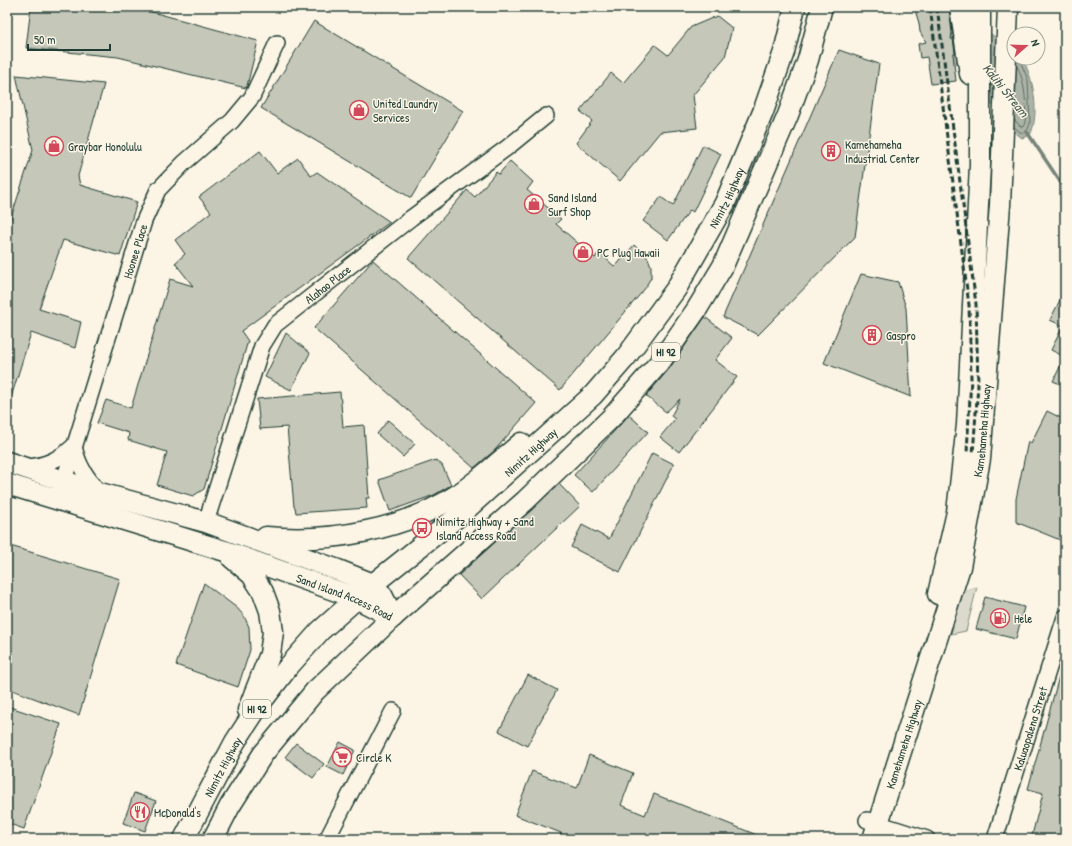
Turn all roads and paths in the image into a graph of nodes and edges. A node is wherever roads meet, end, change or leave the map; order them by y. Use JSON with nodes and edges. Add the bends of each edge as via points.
{"nodes":[{"id":1,"x":795,"y":7,"type":"edge"},
{"id":2,"x":822,"y":7,"type":"edge"},
{"id":3,"x":960,"y":7,"type":"edge"},
{"id":4,"x":1008,"y":7,"type":"edge"},
{"id":5,"x":980,"y":12,"type":"edge"},
{"id":6,"x":277,"y":43,"type":"dead end"},
{"id":7,"x":978,"y":102,"type":"junction"},
{"id":8,"x":546,"y":116,"type":"dead end"},
{"id":9,"x":593,"y":395,"type":"junction"},
{"id":10,"x":74,"y":446,"type":"junction"},
{"id":11,"x":15,"y":465,"type":"edge"},
{"id":12,"x":7,"y":484,"type":"edge"},
{"id":13,"x":61,"y":489,"type":"junction"},
{"id":14,"x":100,"y":492,"type":"junction"},
{"id":15,"x":206,"y":522,"type":"junction"},
{"id":16,"x":242,"y":535,"type":"junction"},
{"id":17,"x":225,"y":551,"type":"junction"},
{"id":18,"x":373,"y":584,"type":"junction"},
{"id":19,"x":356,"y":598,"type":"junction"},
{"id":20,"x":392,"y":616,"type":"junction"},
{"id":21,"x":1065,"y":618,"type":"edge"},
{"id":22,"x":393,"y":711,"type":"dead end"},
{"id":23,"x":235,"y":742,"type":"junction"},
{"id":24,"x":873,"y":827,"type":"edge"},
{"id":25,"x":184,"y":839,"type":"edge"},
{"id":26,"x":213,"y":839,"type":"edge"},
{"id":27,"x":327,"y":839,"type":"edge"},
{"id":28,"x":861,"y":839,"type":"edge"},
{"id":29,"x":928,"y":839,"type":"edge"},
{"id":30,"x":995,"y":839,"type":"edge"}],
"edges":[{"from":1,"to":9,"type":"main road","name":"Nimitz Highway","number":"HI 92","via":[[784,52],[763,112],[725,203],[676,289],[626,357]]},
{"from":2,"to":20,"type":"main road","name":"Nimitz Highway","number":"HI 92","via":[[808,60],[788,115],[723,266],[660,362],[611,418],[525,501]]},
{"from":3,"to":7,"type":"main road"},
{"from":4,"to":24,"type":"main road","name":"Kamehameha Highway","via":[[998,242],[976,487],[960,567]]},
{"from":5,"to":7,"type":"main road"},
{"from":6,"to":10,"type":"street","name":"Hoonee Place","via":[[252,97],[232,121],[184,163],[158,190],[144,221]]},
{"from":7,"to":24,"type":"main road","name":"Kamehameha Highway","via":[[980,165],[967,425],[957,512],[947,561]]},
{"from":8,"to":15,"type":"street","name":"Alahao Place","via":[[275,325],[262,346]]},
{"from":9,"to":16,"type":"main road","via":[[536,429],[481,478],[458,494],[411,518],[380,528],[331,537],[280,539]]},
{"from":9,"to":18,"type":"main road","name":"Nimitz Highway","number":"HI 92","via":[[461,514]]},
{"from":10,"to":11,"type":"street","via":[[58,459],[41,466]]},
{"from":10,"to":13,"type":"street","name":"Hoonee Place"},
{"from":10,"to":14,"type":"street","via":[[79,465]]},
{"from":11,"to":13,"type":"main road","name":"Sand Island Access Road"},
{"from":12,"to":13,"type":"main road","name":"Sand Island Access Road"},
{"from":13,"to":14,"type":"main road","name":"Sand Island Access Road"},
{"from":13,"to":17,"type":"main road","name":"Sand Island Access Road"},
{"from":14,"to":15,"type":"main road","name":"Sand Island Access Road"},
{"from":15,"to":16,"type":"main road","name":"Sand Island Access Road"},
{"from":16,"to":18,"type":"main road","name":"Sand Island Access Road"},
{"from":17,"to":19,"type":"main road","name":"Sand Island Access Road"},
{"from":17,"to":23,"type":"main road","via":[[252,575],[263,592],[270,611],[273,632],[270,654]]},
{"from":18,"to":19,"type":"main road","name":"Nimitz Highway","number":"HI 92"},
{"from":18,"to":20,"type":"main road","name":"Sand Island Access Road","via":[[382,595]]},
{"from":19,"to":20,"type":"main road","name":"Sand Island Access Road"},
{"from":19,"to":23,"type":"main road","name":"Nimitz Highway","number":"HI 92","via":[[320,631],[289,666]]},
{"from":20,"to":26,"type":"main road","name":"Nimitz Highway","number":"HI 92","via":[[315,691],[275,739],[230,806]]},
{"from":21,"to":30,"type":"street","name":"Kaluaopalena Street"},
{"from":22,"to":27,"type":"street"},
{"from":23,"to":25,"type":"main road","name":"Nimitz Highway","number":"HI 92"},
{"from":24,"to":28,"type":"main road","name":"Kamehameha Highway"},
{"from":24,"to":29,"type":"street"}]}
